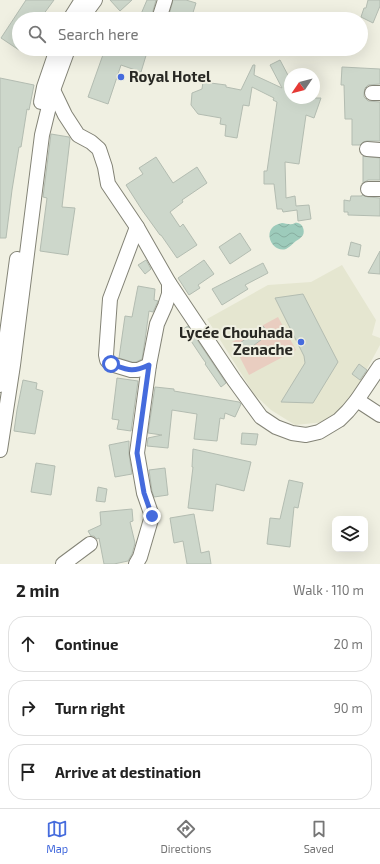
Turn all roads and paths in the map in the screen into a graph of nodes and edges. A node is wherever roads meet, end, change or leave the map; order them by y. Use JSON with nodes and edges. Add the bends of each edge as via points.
{"nodes":[{"id":1,"x":82,"y":0,"type":"edge"},
{"id":2,"x":95,"y":0,"type":"edge"},
{"id":3,"x":165,"y":0,"type":"edge"},
{"id":4,"x":74,"y":12,"type":"edge"},
{"id":5,"x":86,"y":12,"type":"edge"},
{"id":6,"x":161,"y":12,"type":"edge"},
{"id":7,"x":55,"y":56,"type":"edge"},
{"id":8,"x":65,"y":56,"type":"edge"},
{"id":9,"x":53,"y":90,"type":"junction"},
{"id":10,"x":137,"y":227,"type":"junction"},
{"id":11,"x":169,"y":283,"type":"junction"},
{"id":12,"x":149,"y":365,"type":"junction"},
{"id":13,"x":380,"y":366,"type":"edge"},
{"id":14,"x":0,"y":385,"type":"edge"},
{"id":15,"x":357,"y":400,"type":"junction"},
{"id":16,"x":380,"y":415,"type":"edge"},
{"id":17,"x":0,"y":450,"type":"edge"},
{"id":18,"x":90,"y":544,"type":"dead end"},
{"id":19,"x":63,"y":564,"type":"edge"},
{"id":20,"x":136,"y":564,"type":"edge"}],
"edges":[{"from":1,"to":4,"type":"street"},
{"from":2,"to":5,"type":"street"},
{"from":3,"to":6,"type":"street"},
{"from":7,"to":14,"type":"street","via":[[44,87],[30,151],[6,317]]},
{"from":8,"to":9,"type":"street"},
{"from":9,"to":10,"type":"street","via":[[78,135],[99,149],[108,184]]},
{"from":9,"to":17,"type":"street","via":[[42,135]]},
{"from":10,"to":11,"type":"street"},
{"from":10,"to":12,"type":"street","via":[[110,299],[106,355],[111,364],[131,370]]},
{"from":11,"to":12,"type":"street","via":[[169,294],[158,324]]},
{"from":11,"to":15,"type":"street","via":[[261,417],[276,427],[306,435],[319,432],[339,420]]},
{"from":12,"to":20,"type":"street","via":[[137,453],[144,493],[152,516]]},
{"from":13,"to":15,"type":"street"},
{"from":15,"to":16,"type":"street"},
{"from":18,"to":19,"type":"street"}]}
